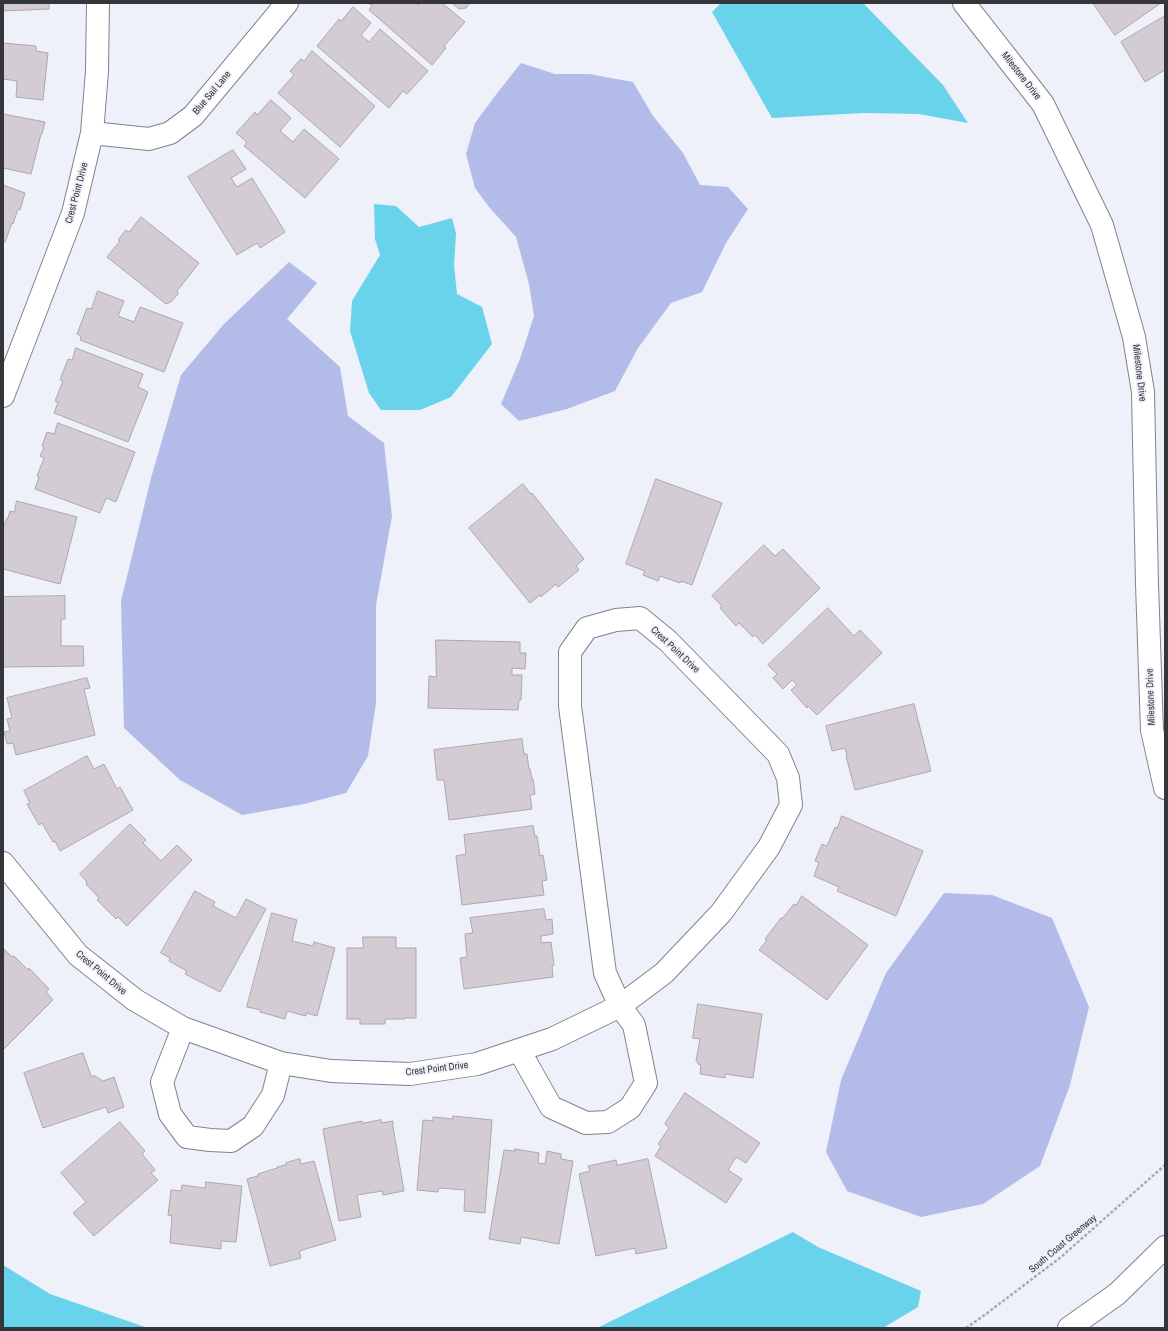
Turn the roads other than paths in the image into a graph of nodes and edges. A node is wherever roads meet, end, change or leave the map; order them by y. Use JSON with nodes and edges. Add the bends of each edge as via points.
{"nodes":[{"id":1,"x":98,"y":3,"type":"edge"},
{"id":2,"x":964,"y":3,"type":"edge"},
{"id":3,"x":283,"y":4,"type":"edge"},
{"id":4,"x":92,"y":133,"type":"junction"},
{"id":5,"x":3,"y":396,"type":"edge"},
{"id":6,"x":1165,"y":788,"type":"edge"},
{"id":7,"x":3,"y":863,"type":"edge"},
{"id":8,"x":620,"y":1006,"type":"junction"},
{"id":9,"x":183,"y":1028,"type":"junction"},
{"id":10,"x":519,"y":1050,"type":"junction"},
{"id":11,"x":281,"y":1063,"type":"junction"},
{"id":12,"x":1165,"y":1246,"type":"edge"},
{"id":13,"x":1069,"y":1328,"type":"edge"}],
"edges":[{"from":1,"to":4,"type":"street","name":"Crest Point Drive","via":[[97,71]]},
{"from":2,"to":6,"type":"street","name":"Milestone Drive","via":[[1043,104],[1102,225],[1134,337],[1142,392],[1152,730]]},
{"from":3,"to":4,"type":"street","name":"Blue Sail Lane","via":[[193,116],[170,133],[149,139]]},
{"from":4,"to":5,"type":"street","name":"Crest Point Drive","via":[[73,212]]},
{"from":7,"to":9,"type":"street","name":"Crest Point Drive","via":[[78,955],[135,1000]]},
{"from":8,"to":8,"type":"street","name":"Crest Point Drive","via":[[664,972],[721,913],[769,847],[791,805],[788,778],[778,754],[668,641],[640,618],[616,620],[587,628],[570,652],[570,706],[605,974]]},
{"from":8,"to":10,"type":"street","name":"Crest Point Drive","via":[[552,1039]]},
{"from":8,"to":10,"type":"street","name":"Crest Point Drive","via":[[634,1025],[646,1083],[630,1108],[608,1122],[586,1123],[551,1107]]},
{"from":9,"to":11,"type":"street","name":"Crest Point Drive"},
{"from":9,"to":11,"type":"street","via":[[162,1082],[170,1114],[187,1136],[231,1141],[253,1126],[273,1095]]},
{"from":10,"to":11,"type":"street","name":"Crest Point Drive","via":[[477,1064],[410,1074],[331,1071]]},
{"from":12,"to":13,"type":"street","via":[[1117,1294]]}]}
